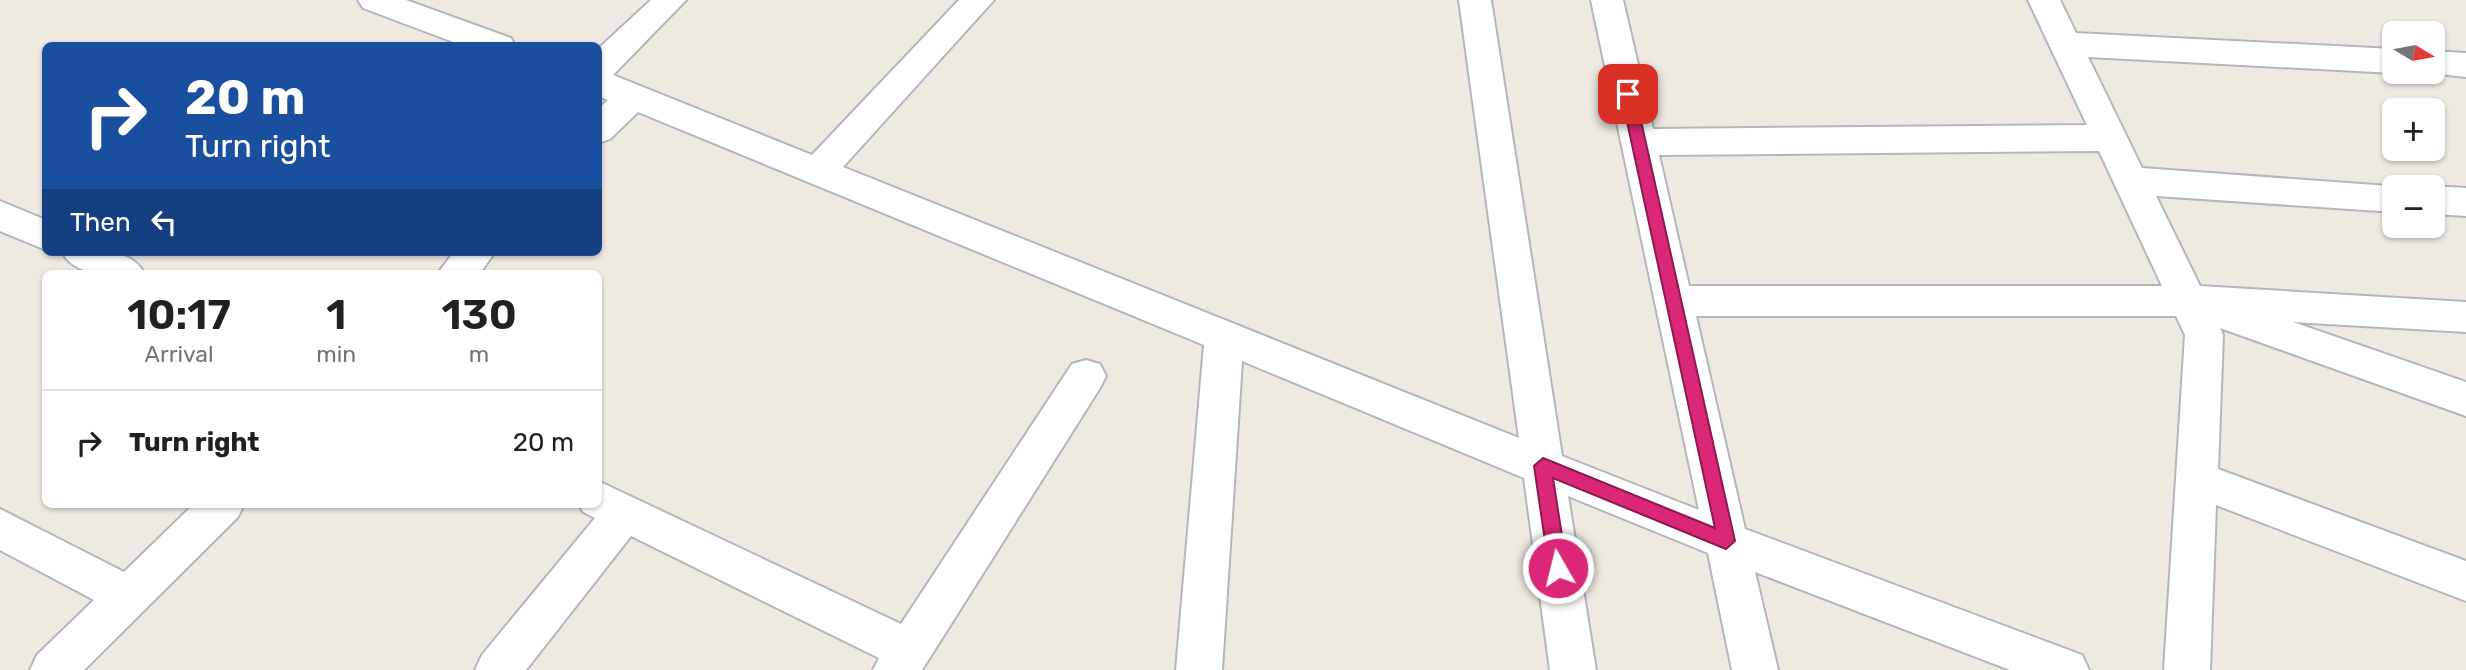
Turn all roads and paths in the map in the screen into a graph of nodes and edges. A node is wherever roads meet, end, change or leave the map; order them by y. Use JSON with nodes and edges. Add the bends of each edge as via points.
{"nodes":[{"id":1,"x":374,"y":0,"type":"edge"},
{"id":2,"x":670,"y":0,"type":"edge"},
{"id":3,"x":978,"y":0,"type":"edge"},
{"id":4,"x":1475,"y":0,"type":"edge"},
{"id":5,"x":1607,"y":0,"type":"edge"},
{"id":6,"x":2044,"y":0,"type":"edge"},
{"id":7,"x":488,"y":42,"type":"edge"},
{"id":8,"x":2065,"y":44,"type":"junction"},
{"id":9,"x":2382,"y":60,"type":"edge"},
{"id":10,"x":2445,"y":64,"type":"edge"},
{"id":11,"x":602,"y":65,"type":"edge"},
{"id":12,"x":2466,"y":65,"type":"edge"},
{"id":13,"x":616,"y":88,"type":"edge"},
{"id":14,"x":602,"y":121,"type":"edge"},
{"id":15,"x":2109,"y":138,"type":"junction"},
{"id":16,"x":1639,"y":142,"type":"junction"},
{"id":17,"x":819,"y":170,"type":"junction"},
{"id":18,"x":2130,"y":181,"type":"junction"},
{"id":19,"x":2382,"y":197,"type":"edge"},
{"id":20,"x":2445,"y":201,"type":"edge"},
{"id":21,"x":2466,"y":202,"type":"edge"},
{"id":22,"x":0,"y":215,"type":"edge"},
{"id":23,"x":42,"y":234,"type":"edge"},
{"id":24,"x":89,"y":256,"type":"edge"},
{"id":25,"x":473,"y":256,"type":"edge"},
{"id":26,"x":119,"y":270,"type":"edge"},
{"id":27,"x":460,"y":270,"type":"edge"},
{"id":28,"x":1673,"y":301,"type":"junction"},
{"id":29,"x":2188,"y":301,"type":"junction"},
{"id":30,"x":2466,"y":317,"type":"edge"},
{"id":31,"x":1224,"y":336,"type":"junction"},
{"id":32,"x":1086,"y":376,"type":"dead end"},
{"id":33,"x":2466,"y":399,"type":"edge"},
{"id":34,"x":1543,"y":466,"type":"junction"},
{"id":35,"x":2196,"y":479,"type":"junction"},
{"id":36,"x":612,"y":505,"type":"edge"},
{"id":37,"x":219,"y":508,"type":"edge"},
{"id":38,"x":0,"y":528,"type":"edge"},
{"id":39,"x":1726,"y":541,"type":"junction"},
{"id":40,"x":2466,"y":581,"type":"edge"},
{"id":41,"x":128,"y":596,"type":"junction"},
{"id":42,"x":902,"y":660,"type":"edge"},
{"id":43,"x":53,"y":670,"type":"edge"},
{"id":44,"x":498,"y":670,"type":"edge"},
{"id":45,"x":1199,"y":670,"type":"edge"},
{"id":46,"x":1573,"y":670,"type":"edge"},
{"id":47,"x":1755,"y":670,"type":"edge"},
{"id":48,"x":2066,"y":670,"type":"edge"},
{"id":49,"x":2187,"y":670,"type":"edge"}],
"edges":[{"from":1,"to":7,"type":"street"},
{"from":2,"to":11,"type":"street"},
{"from":3,"to":17,"type":"street"},
{"from":4,"to":34,"type":"street"},
{"from":5,"to":16,"type":"street"},
{"from":6,"to":8,"type":"street"},
{"from":8,"to":9,"type":"street"},
{"from":8,"to":15,"type":"street"},
{"from":10,"to":12,"type":"street"},
{"from":13,"to":14,"type":"street"},
{"from":13,"to":17,"type":"street"},
{"from":15,"to":16,"type":"street"},
{"from":15,"to":18,"type":"street"},
{"from":16,"to":28,"type":"street"},
{"from":17,"to":31,"type":"street"},
{"from":18,"to":19,"type":"street"},
{"from":18,"to":29,"type":"street"},
{"from":20,"to":21,"type":"street"},
{"from":22,"to":23,"type":"street"},
{"from":24,"to":26,"type":"street"},
{"from":25,"to":27,"type":"street"},
{"from":28,"to":29,"type":"street"},
{"from":28,"to":39,"type":"street"},
{"from":29,"to":30,"type":"street"},
{"from":29,"to":33,"type":"street"},
{"from":29,"to":35,"type":"street","via":[[2204,335]]},
{"from":31,"to":34,"type":"street"},
{"from":31,"to":45,"type":"street"},
{"from":32,"to":42,"type":"street"},
{"from":34,"to":39,"type":"street"},
{"from":34,"to":46,"type":"street"},
{"from":35,"to":40,"type":"street"},
{"from":35,"to":49,"type":"street"},
{"from":36,"to":42,"type":"street"},
{"from":36,"to":44,"type":"street"},
{"from":37,"to":41,"type":"street"},
{"from":38,"to":41,"type":"street"},
{"from":39,"to":47,"type":"street"},
{"from":39,"to":48,"type":"street"},
{"from":41,"to":43,"type":"street"}]}
